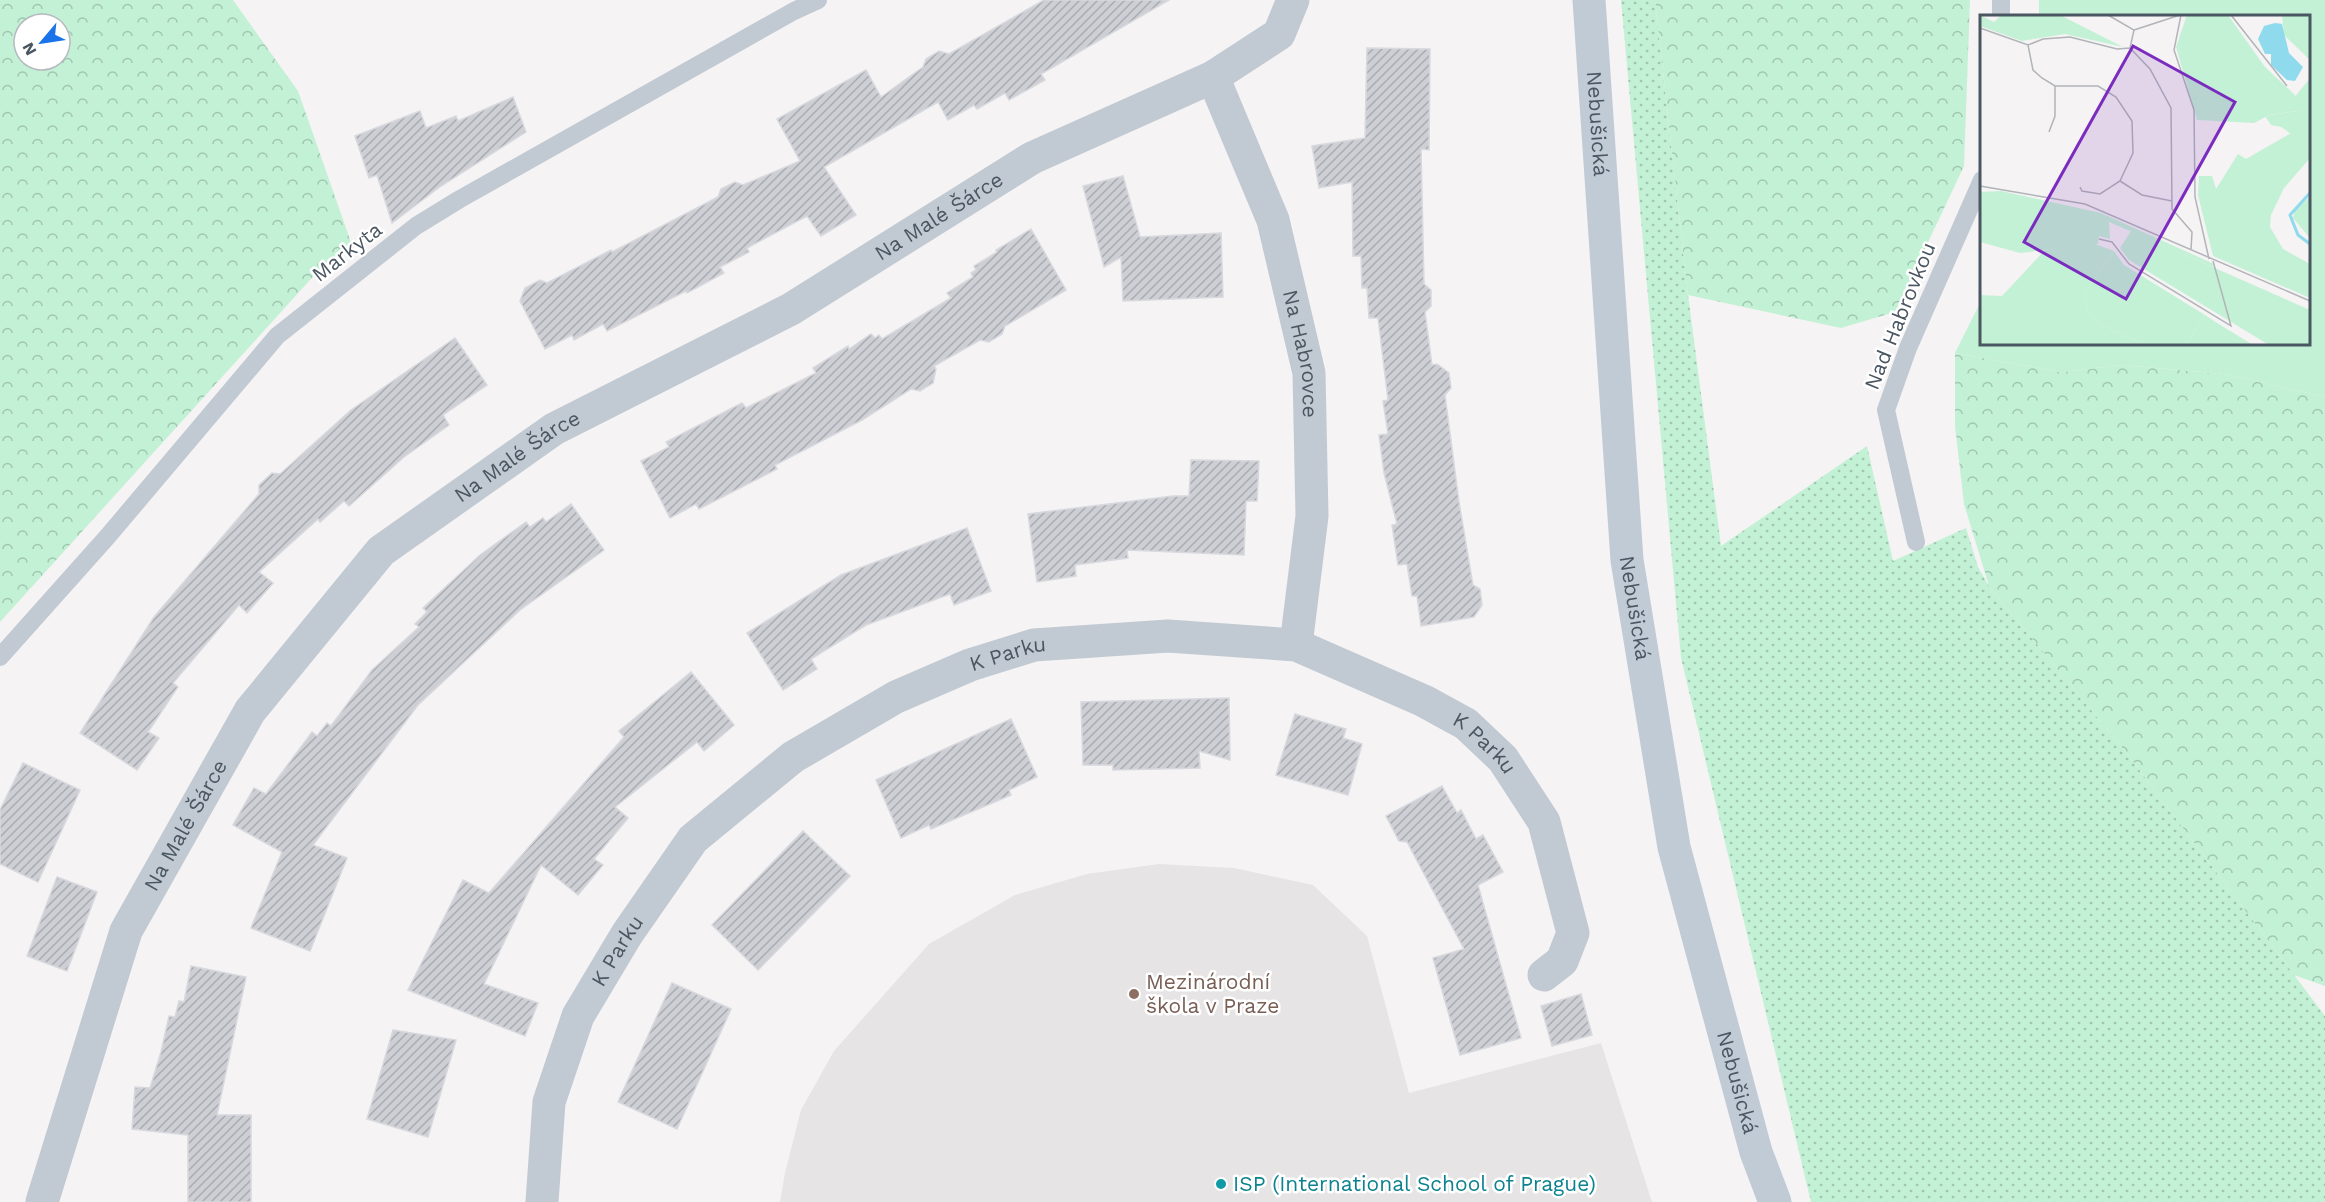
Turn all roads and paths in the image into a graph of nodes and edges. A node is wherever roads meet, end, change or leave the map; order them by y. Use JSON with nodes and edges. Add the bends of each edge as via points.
{"nodes":[{"id":1,"x":818,"y":0,"type":"edge"},
{"id":2,"x":1293,"y":0,"type":"edge"},
{"id":3,"x":1589,"y":0,"type":"edge"},
{"id":4,"x":1213,"y":77,"type":"junction"},
{"id":5,"x":1980,"y":185,"type":"edge"},
{"id":6,"x":1916,"y":542,"type":"dead end"},
{"id":7,"x":1296,"y":645,"type":"junction"},
{"id":8,"x":0,"y":657,"type":"edge"},
{"id":9,"x":1544,"y":975,"type":"dead end"},
{"id":10,"x":42,"y":1202,"type":"edge"},
{"id":11,"x":542,"y":1202,"type":"edge"},
{"id":12,"x":1775,"y":1202,"type":"edge"}],
"edges":[{"from":1,"to":8,"type":"lane","name":"Markyta","via":[[416,226],[277,336]]},
{"from":2,"to":4,"type":"street","name":"Na Malé Šárce","via":[[1279,34]]},
{"from":3,"to":12,"type":"street","name":"Nebušická","via":[[1627,560],[1674,847],[1756,1152]]},
{"from":4,"to":7,"type":"street","name":"Na Habrovce","via":[[1273,220],[1308,373],[1312,516]]},
{"from":4,"to":10,"type":"street","name":"Na Malé Šárce","via":[[1032,158],[791,309],[554,429],[381,551],[250,711],[126,931]]},
{"from":5,"to":6,"type":"lane","name":"Nad Habrovkou","via":[[1908,348],[1886,410]]},
{"from":7,"to":9,"type":"street","name":"K Parku","via":[[1424,701],[1466,724],[1503,759],[1544,822],[1573,933],[1563,961]]},
{"from":7,"to":11,"type":"street","name":"K Parku","via":[[1168,636],[1034,645],[970,665],[896,697],[793,757],[693,839],[627,934],[578,1016],[549,1102]]}]}
